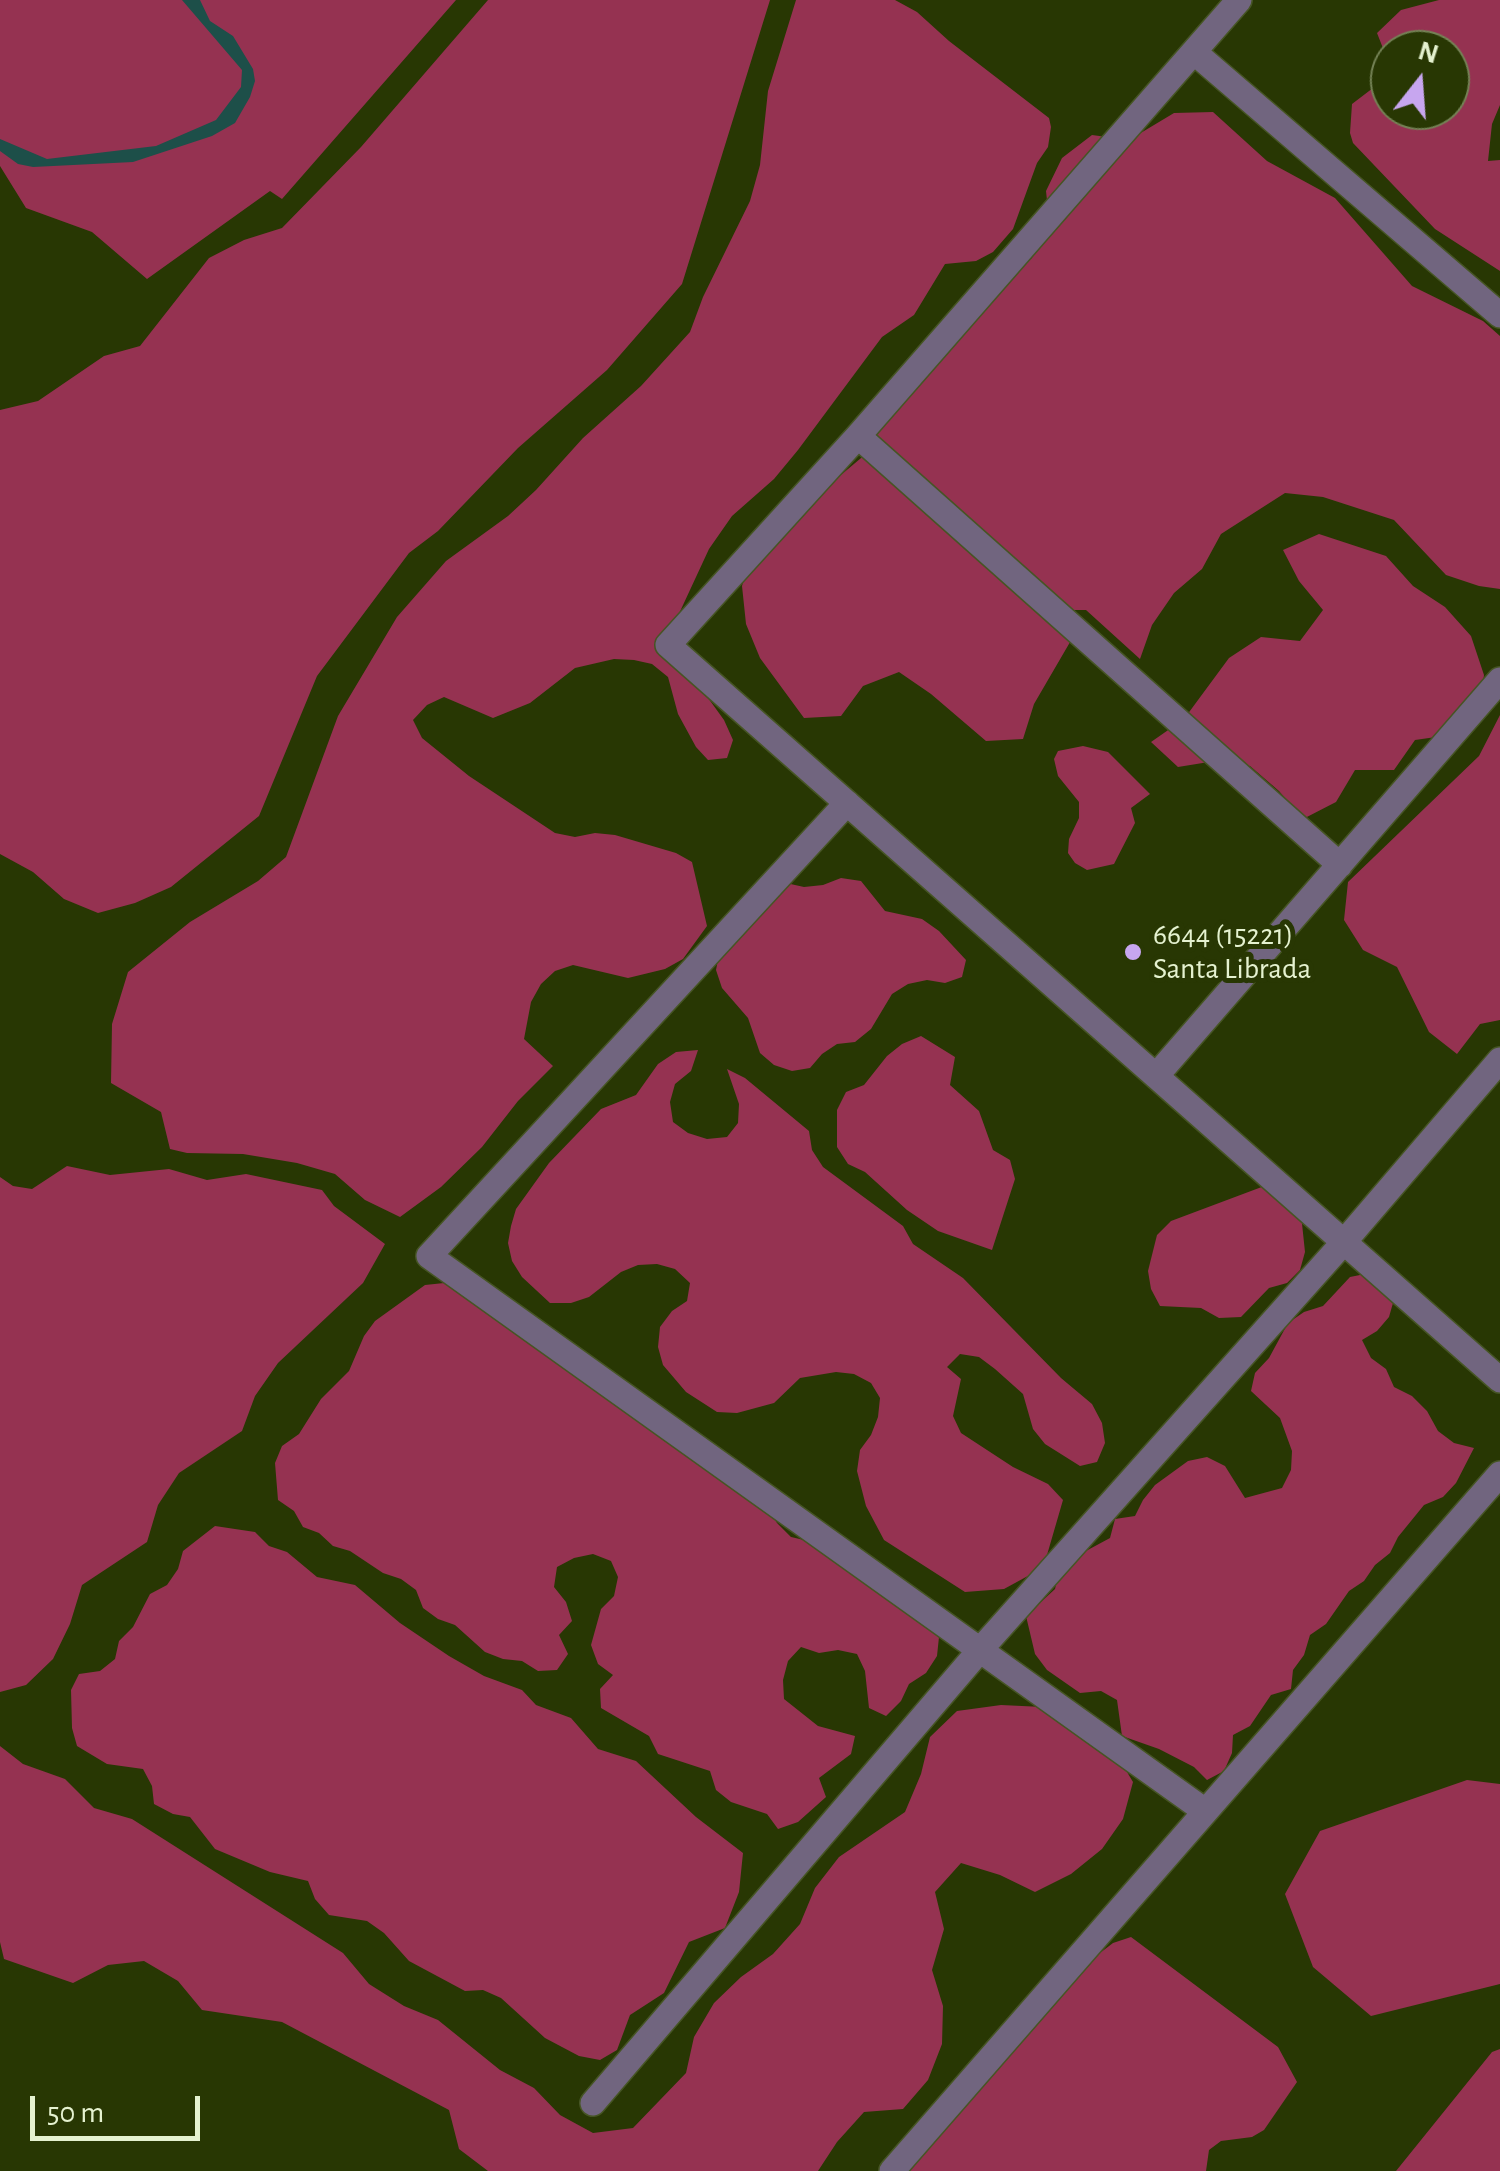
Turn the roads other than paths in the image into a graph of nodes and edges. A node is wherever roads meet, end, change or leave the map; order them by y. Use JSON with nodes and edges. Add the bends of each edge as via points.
{"nodes":[{"id":1,"x":1239,"y":0,"type":"edge"},
{"id":2,"x":1194,"y":52,"type":"junction"},
{"id":3,"x":1500,"y":314,"type":"edge"},
{"id":4,"x":858,"y":436,"type":"junction"},
{"id":5,"x":1500,"y":680,"type":"edge"},
{"id":6,"x":848,"y":803,"type":"junction"},
{"id":7,"x":1340,"y":865,"type":"junction"},
{"id":8,"x":1500,"y":1060,"type":"edge"},
{"id":9,"x":1156,"y":1076,"type":"junction"},
{"id":10,"x":1344,"y":1242,"type":"junction"},
{"id":11,"x":1500,"y":1380,"type":"edge"},
{"id":12,"x":1500,"y":1474,"type":"edge"},
{"id":13,"x":980,"y":1650,"type":"junction"},
{"id":14,"x":1205,"y":1811,"type":"junction"},
{"id":15,"x":593,"y":2103,"type":"dead end"},
{"id":16,"x":892,"y":2171,"type":"edge"}],
"edges":[{"from":1,"to":2,"type":"street"},
{"from":2,"to":3,"type":"street"},
{"from":2,"to":4,"type":"street"},
{"from":4,"to":6,"type":"street","via":[[668,646]]},
{"from":4,"to":7,"type":"street"},
{"from":5,"to":7,"type":"street"},
{"from":6,"to":9,"type":"street"},
{"from":6,"to":13,"type":"street","via":[[428,1256]]},
{"from":7,"to":9,"type":"street"},
{"from":8,"to":10,"type":"street"},
{"from":9,"to":10,"type":"street"},
{"from":10,"to":11,"type":"street"},
{"from":10,"to":13,"type":"street"},
{"from":12,"to":14,"type":"street"},
{"from":13,"to":14,"type":"street"},
{"from":13,"to":15,"type":"street"},
{"from":14,"to":16,"type":"street"}]}
